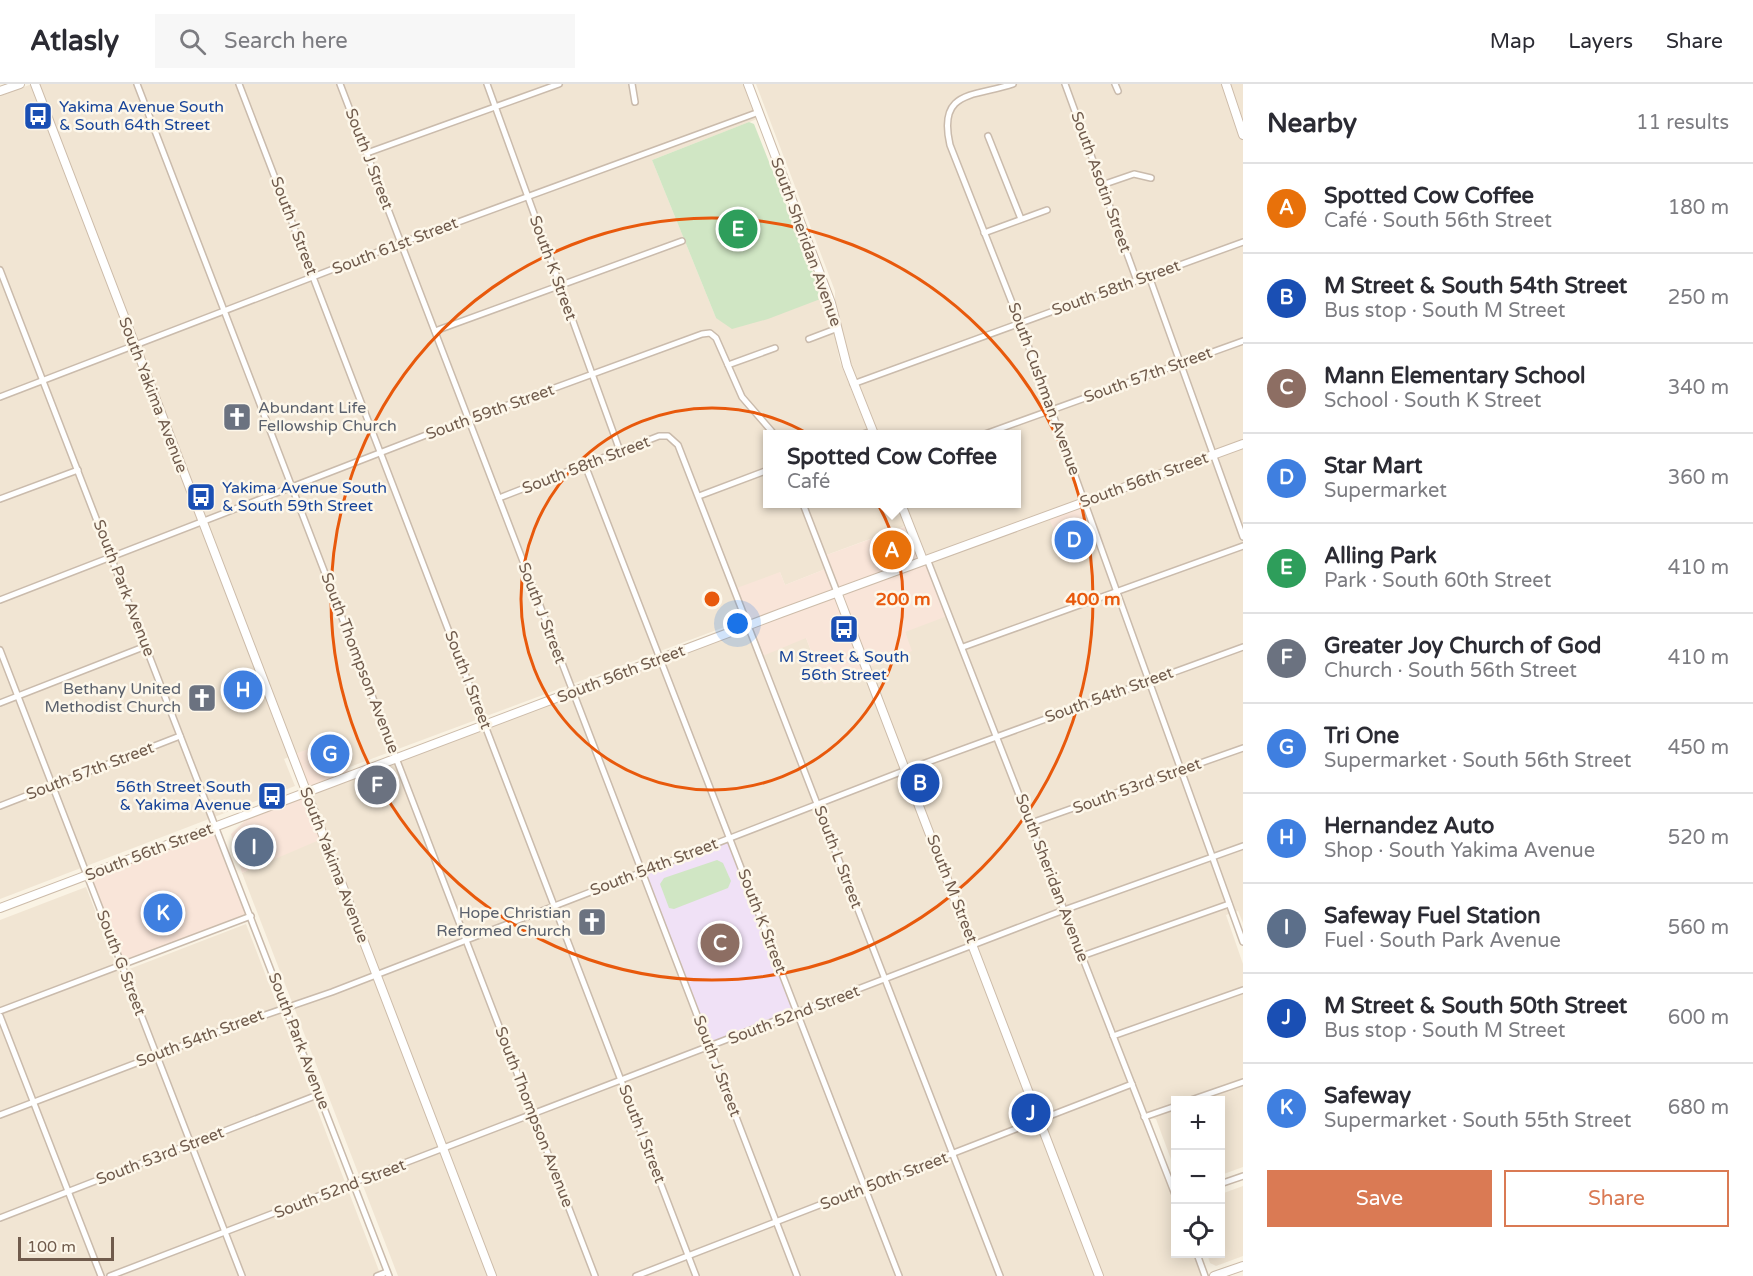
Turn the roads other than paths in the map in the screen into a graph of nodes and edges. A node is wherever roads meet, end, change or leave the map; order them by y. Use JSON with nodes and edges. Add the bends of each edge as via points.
{"nodes":[{"id":1,"x":20,"y":84,"type":"edge"},
{"id":2,"x":36,"y":84,"type":"edge"},
{"id":3,"x":137,"y":84,"type":"edge"},
{"id":4,"x":239,"y":84,"type":"edge"},
{"id":5,"x":340,"y":84,"type":"edge"},
{"id":6,"x":488,"y":84,"type":"edge"},
{"id":7,"x":559,"y":84,"type":"edge"},
{"id":8,"x":632,"y":84,"type":"edge"},
{"id":9,"x":748,"y":84,"type":"edge"},
{"id":10,"x":1013,"y":84,"type":"edge"},
{"id":11,"x":1065,"y":84,"type":"edge"},
{"id":12,"x":1115,"y":84,"type":"edge"},
{"id":13,"x":1226,"y":84,"type":"edge"},
{"id":14,"x":0,"y":91,"type":"edge"},
{"id":15,"x":1118,"y":91,"type":"dead end"},
{"id":16,"x":635,"y":102,"type":"dead end"},
{"id":17,"x":496,"y":107,"type":"junction"},
{"id":18,"x":759,"y":112,"type":"junction"},
{"id":19,"x":988,"y":135,"type":"dead end"},
{"id":20,"x":1243,"y":135,"type":"edge"},
{"id":21,"x":367,"y":153,"type":"junction"},
{"id":22,"x":1151,"y":178,"type":"dead end"},
{"id":23,"x":1102,"y":185,"type":"junction"},
{"id":24,"x":528,"y":197,"type":"junction"},
{"id":25,"x":1047,"y":210,"type":"dead end"},
{"id":26,"x":1021,"y":219,"type":"junction"},
{"id":27,"x":984,"y":233,"type":"junction"},
{"id":28,"x":682,"y":241,"type":"dead end"},
{"id":29,"x":1243,"y":242,"type":"edge"},
{"id":30,"x":401,"y":243,"type":"junction"},
{"id":31,"x":0,"y":270,"type":"edge"},
{"id":32,"x":1149,"y":276,"type":"junction"},
{"id":33,"x":314,"y":277,"type":"junction"},
{"id":34,"x":1137,"y":280,"type":"junction"},
{"id":35,"x":560,"y":286,"type":"junction"},
{"id":36,"x":224,"y":312,"type":"junction"},
{"id":37,"x":1020,"y":323,"type":"junction"},
{"id":38,"x":838,"y":328,"type":"junction"},
{"id":39,"x":435,"y":331,"type":"junction"},
{"id":40,"x":809,"y":339,"type":"dead end"},
{"id":41,"x":1243,"y":341,"type":"edge"},
{"id":42,"x":135,"y":346,"type":"junction"},
{"id":43,"x":775,"y":348,"type":"dead end"},
{"id":44,"x":1180,"y":364,"type":"junction"},
{"id":45,"x":728,"y":365,"type":"junction"},
{"id":46,"x":592,"y":375,"type":"junction"},
{"id":47,"x":43,"y":380,"type":"junction"},
{"id":48,"x":853,"y":384,"type":"junction"},
{"id":49,"x":0,"y":397,"type":"edge"},
{"id":50,"x":1052,"y":410,"type":"junction"},
{"id":51,"x":469,"y":419,"type":"junction"},
{"id":52,"x":770,"y":430,"type":"edge"},
{"id":53,"x":872,"y":430,"type":"edge"},
{"id":54,"x":998,"y":430,"type":"edge"},
{"id":55,"x":674,"y":439,"type":"joint"},
{"id":56,"x":1243,"y":444,"type":"edge"},
{"id":57,"x":620,"y":451,"type":"junction"},
{"id":58,"x":382,"y":453,"type":"junction"},
{"id":59,"x":1214,"y":455,"type":"junction"},
{"id":60,"x":585,"y":465,"type":"junction"},
{"id":61,"x":78,"y":470,"type":"junction"},
{"id":62,"x":763,"y":472,"type":"edge"},
{"id":63,"x":293,"y":487,"type":"junction"},
{"id":64,"x":699,"y":496,"type":"junction"},
{"id":65,"x":499,"y":498,"type":"junction"},
{"id":66,"x":0,"y":499,"type":"edge"},
{"id":67,"x":1085,"y":502,"type":"junction"},
{"id":68,"x":805,"y":508,"type":"edge"},
{"id":69,"x":903,"y":508,"type":"edge"},
{"id":70,"x":201,"y":522,"type":"junction"},
{"id":71,"x":1243,"y":537,"type":"edge"},
{"id":72,"x":1243,"y":546,"type":"edge"},
{"id":73,"x":111,"y":556,"type":"junction"},
{"id":74,"x":925,"y":560,"type":"junction"},
{"id":75,"x":1118,"y":591,"type":"junction"},
{"id":76,"x":837,"y":592,"type":"junction"},
{"id":77,"x":0,"y":600,"type":"edge"},
{"id":78,"x":748,"y":625,"type":"junction"},
{"id":79,"x":146,"y":646,"type":"junction"},
{"id":80,"x":963,"y":647,"type":"junction"},
{"id":81,"x":1243,"y":647,"type":"edge"},
{"id":82,"x":0,"y":650,"type":"edge"},
{"id":83,"x":661,"y":658,"type":"junction"},
{"id":84,"x":1150,"y":681,"type":"junction"},
{"id":85,"x":573,"y":692,"type":"junction"},
{"id":86,"x":18,"y":696,"type":"junction"},
{"id":87,"x":0,"y":703,"type":"edge"},
{"id":88,"x":486,"y":725,"type":"junction"},
{"id":89,"x":180,"y":736,"type":"junction"},
{"id":90,"x":997,"y":736,"type":"junction"},
{"id":91,"x":1243,"y":748,"type":"edge"},
{"id":92,"x":396,"y":759,"type":"junction"},
{"id":93,"x":906,"y":770,"type":"junction"},
{"id":94,"x":1182,"y":770,"type":"junction"},
{"id":95,"x":52,"y":785,"type":"junction"},
{"id":96,"x":306,"y":793,"type":"junction"},
{"id":97,"x":818,"y":804,"type":"junction"},
{"id":98,"x":0,"y":806,"type":"edge"},
{"id":99,"x":1031,"y":824,"type":"junction"},
{"id":100,"x":216,"y":826,"type":"junction"},
{"id":101,"x":730,"y":838,"type":"junction"},
{"id":102,"x":1243,"y":846,"type":"edge"},
{"id":103,"x":1213,"y":857,"type":"junction"},
{"id":104,"x":643,"y":872,"type":"junction"},
{"id":105,"x":87,"y":875,"type":"junction"},
{"id":106,"x":1229,"y":904,"type":"junction"},
{"id":107,"x":555,"y":905,"type":"junction"},
{"id":108,"x":0,"y":908,"type":"edge"},
{"id":109,"x":1064,"y":910,"type":"junction"},
{"id":110,"x":251,"y":916,"type":"junction"},
{"id":111,"x":465,"y":939,"type":"junction"},
{"id":112,"x":1243,"y":942,"type":"edge"},
{"id":113,"x":974,"y":945,"type":"junction"},
{"id":114,"x":1082,"y":956,"type":"junction"},
{"id":115,"x":122,"y":965,"type":"junction"},
{"id":116,"x":376,"y":973,"type":"junction"},
{"id":117,"x":885,"y":979,"type":"junction"},
{"id":118,"x":1243,"y":990,"type":"edge"},
{"id":119,"x":286,"y":1006,"type":"junction"},
{"id":120,"x":0,"y":1013,"type":"edge"},
{"id":121,"x":797,"y":1013,"type":"junction"},
{"id":122,"x":1113,"y":1036,"type":"junction"},
{"id":123,"x":710,"y":1047,"type":"junction"},
{"id":124,"x":157,"y":1054,"type":"junction"},
{"id":125,"x":622,"y":1081,"type":"junction"},
{"id":126,"x":1243,"y":1082,"type":"edge"},
{"id":127,"x":1132,"y":1084,"type":"junction"},
{"id":128,"x":320,"y":1094,"type":"junction"},
{"id":129,"x":1205,"y":1096,"type":"edge"},
{"id":130,"x":34,"y":1103,"type":"junction"},
{"id":131,"x":1171,"y":1108,"type":"edge"},
{"id":132,"x":533,"y":1115,"type":"junction"},
{"id":133,"x":0,"y":1116,"type":"edge"},
{"id":134,"x":1144,"y":1117,"type":"junction"},
{"id":135,"x":1041,"y":1120,"type":"junction"},
{"id":136,"x":192,"y":1144,"type":"junction"},
{"id":137,"x":443,"y":1149,"type":"junction"},
{"id":138,"x":953,"y":1154,"type":"junction"},
{"id":139,"x":1243,"y":1176,"type":"edge"},
{"id":140,"x":1225,"y":1183,"type":"edge"},
{"id":141,"x":354,"y":1184,"type":"junction"},
{"id":142,"x":1171,"y":1184,"type":"edge"},
{"id":143,"x":865,"y":1188,"type":"junction"},
{"id":144,"x":68,"y":1192,"type":"junction"},
{"id":145,"x":0,"y":1218,"type":"edge"},
{"id":146,"x":776,"y":1222,"type":"junction"},
{"id":147,"x":226,"y":1232,"type":"junction"},
{"id":148,"x":689,"y":1256,"type":"junction"},
{"id":149,"x":1198,"y":1258,"type":"edge"},
{"id":150,"x":1243,"y":1266,"type":"edge"},
{"id":151,"x":388,"y":1274,"type":"edge"},
{"id":152,"x":101,"y":1276,"type":"edge"},
{"id":153,"x":110,"y":1276,"type":"edge"},
{"id":154,"x":242,"y":1276,"type":"edge"},
{"id":155,"x":377,"y":1276,"type":"edge"},
{"id":156,"x":492,"y":1276,"type":"edge"},
{"id":157,"x":595,"y":1276,"type":"edge"},
{"id":158,"x":636,"y":1276,"type":"edge"},
{"id":159,"x":696,"y":1276,"type":"edge"},
{"id":160,"x":797,"y":1276,"type":"edge"},
{"id":161,"x":899,"y":1276,"type":"edge"},
{"id":162,"x":1000,"y":1276,"type":"edge"},
{"id":163,"x":1099,"y":1276,"type":"edge"},
{"id":164,"x":1205,"y":1276,"type":"edge"},
{"id":165,"x":1214,"y":1276,"type":"edge"}],
"edges":[{"from":1,"to":14,"type":"main road"},
{"from":2,"to":42,"type":"main road","name":"South Yakima Avenue"},
{"from":3,"to":36,"type":"street","name":"South Thompson Avenue"},
{"from":4,"to":33,"type":"street","name":"South I Street"},
{"from":5,"to":21,"type":"street","name":"South J Street"},
{"from":6,"to":17,"type":"street","name":"South K Street"},
{"from":7,"to":17,"type":"street"},
{"from":8,"to":16,"type":"street"},
{"from":9,"to":18,"type":"main road","name":"South Sheridan Avenue"},
{"from":10,"to":27,"type":"street","name":"South Cushman Avenue","via":[[969,94],[951,108],[947,125],[950,145]]},
{"from":11,"to":23,"type":"street","name":"South Asotin Street"},
{"from":12,"to":15,"type":"street"},
{"from":13,"to":20,"type":"main road"},
{"from":17,"to":21,"type":"street"},
{"from":17,"to":24,"type":"street","name":"South K Street"},
{"from":18,"to":24,"type":"street","name":"South 61st Street"},
{"from":18,"to":38,"type":"main road","name":"South Sheridan Avenue"},
{"from":19,"to":26,"type":"street"},
{"from":21,"to":30,"type":"street","name":"South J Street"},
{"from":22,"to":23,"type":"street","via":[[1134,174]]},
{"from":23,"to":34,"type":"street","name":"South Asotin Street"},
{"from":24,"to":30,"type":"street","name":"South 61st Street"},
{"from":24,"to":35,"type":"street","name":"South K Street"},
{"from":25,"to":26,"type":"street"},
{"from":26,"to":27,"type":"street"},
{"from":27,"to":37,"type":"street","name":"South Cushman Avenue"},
{"from":28,"to":35,"type":"street"},
{"from":29,"to":32,"type":"street","name":"South 58th Street"},
{"from":30,"to":33,"type":"street","name":"South 61st Street"},
{"from":30,"to":39,"type":"street","name":"South J Street"},
{"from":31,"to":47,"type":"street","name":"South Park Avenue"},
{"from":32,"to":34,"type":"street","name":"South 58th Street"},
{"from":32,"to":44,"type":"street"},
{"from":33,"to":36,"type":"street","name":"South 61st Street"},
{"from":33,"to":58,"type":"street","name":"South I Street"},
{"from":34,"to":37,"type":"street","name":"South 58th Street"},
{"from":35,"to":39,"type":"street"},
{"from":35,"to":46,"type":"street","name":"South K Street"},
{"from":36,"to":42,"type":"street","name":"South 61st Street"},
{"from":36,"to":63,"type":"street","name":"South Thompson Avenue"},
{"from":37,"to":48,"type":"street","name":"South 58th Street"},
{"from":37,"to":50,"type":"street","name":"South Cushman Avenue"},
{"from":38,"to":40,"type":"street"},
{"from":38,"to":48,"type":"main road","name":"South Sheridan Avenue"},
{"from":39,"to":51,"type":"street","name":"South J Street"},
{"from":41,"to":44,"type":"street","name":"South 57th Street"},
{"from":42,"to":47,"type":"street","name":"South 61st Street"},
{"from":42,"to":70,"type":"main road","name":"South Yakima Avenue"},
{"from":43,"to":45,"type":"street"},
{"from":44,"to":50,"type":"street","name":"South 57th Street"},
{"from":44,"to":59,"type":"street"},
{"from":45,"to":46,"type":"street","name":"South 59th Street","via":[[712,334],[698,335]]},
{"from":45,"to":52,"type":"street","via":[[744,401]]},
{"from":46,"to":51,"type":"street","name":"South 59th Street"},
{"from":46,"to":57,"type":"street","name":"South K Street"},
{"from":47,"to":49,"type":"street","name":"South 61st Street"},
{"from":47,"to":61,"type":"street","name":"South Park Avenue"},
{"from":48,"to":53,"type":"main road","name":"South Sheridan Avenue"},
{"from":50,"to":54,"type":"street","name":"South 57th Street"},
{"from":50,"to":67,"type":"street","name":"South Cushman Avenue"},
{"from":51,"to":58,"type":"street","name":"South 59th Street"},
{"from":51,"to":65,"type":"street","name":"South J Street"},
{"from":55,"to":57,"type":"street","name":"South 58th Street","via":[[658,436]]},
{"from":55,"to":64,"type":"street","name":"South L Street"},
{"from":56,"to":59,"type":"main road","name":"South 56th Street"},
{"from":57,"to":60,"type":"street","name":"South 58th Street"},
{"from":58,"to":63,"type":"street","name":"South 59th Street"},
{"from":58,"to":88,"type":"street","name":"South I Street"},
{"from":59,"to":67,"type":"main road","name":"South 56th Street"},
{"from":59,"to":71,"type":"street"},
{"from":60,"to":65,"type":"street","name":"South 58th Street"},
{"from":60,"to":83,"type":"street","name":"South K Street"},
{"from":61,"to":66,"type":"street"},
{"from":61,"to":73,"type":"street","name":"South Park Avenue"},
{"from":62,"to":64,"type":"street"},
{"from":63,"to":70,"type":"street","name":"South 59th Street"},
{"from":63,"to":92,"type":"street","name":"South Thompson Avenue"},
{"from":64,"to":78,"type":"street","name":"South L Street"},
{"from":65,"to":85,"type":"street","name":"South J Street"},
{"from":67,"to":74,"type":"main road","name":"South 56th Street"},
{"from":67,"to":75,"type":"street","name":"South Cushman Avenue"},
{"from":68,"to":76,"type":"street","name":"South M Street"},
{"from":69,"to":74,"type":"main road","name":"South Sheridan Avenue"},
{"from":70,"to":73,"type":"street","name":"South 59th Street"},
{"from":70,"to":96,"type":"main road","name":"South Yakima Avenue"},
{"from":72,"to":75,"type":"street"},
{"from":73,"to":77,"type":"street","name":"South 59th Street"},
{"from":73,"to":79,"type":"street","name":"South Park Avenue"},
{"from":74,"to":76,"type":"main road","name":"South 56th Street"},
{"from":74,"to":80,"type":"street","name":"South Sheridan Avenue"},
{"from":75,"to":80,"type":"street"},
{"from":75,"to":84,"type":"street","name":"South Cushman Avenue"},
{"from":76,"to":78,"type":"main road","name":"South 56th Street"},
{"from":76,"to":93,"type":"main road","name":"South M Street"},
{"from":78,"to":83,"type":"main road","name":"South 56th Street"},
{"from":78,"to":97,"type":"street","name":"South L Street"},
{"from":79,"to":86,"type":"street"},
{"from":79,"to":89,"type":"street","name":"South Park Avenue"},
{"from":80,"to":90,"type":"street","name":"South Sheridan Avenue"},
{"from":81,"to":84,"type":"street","name":"South 54th Street"},
{"from":82,"to":86,"type":"street","name":"South G Street"},
{"from":83,"to":85,"type":"main road","name":"South 56th Street"},
{"from":83,"to":101,"type":"street","name":"South K Street"},
{"from":84,"to":90,"type":"street","name":"South 54th Street"},
{"from":84,"to":94,"type":"street","name":"South Cushman Avenue"},
{"from":85,"to":88,"type":"main road","name":"South 56th Street"},
{"from":85,"to":104,"type":"street","name":"South J Street"},
{"from":86,"to":87,"type":"street"},
{"from":86,"to":95,"type":"street","name":"South G Street"},
{"from":88,"to":92,"type":"main road","name":"South 56th Street"},
{"from":88,"to":107,"type":"street","name":"South I Street"},
{"from":89,"to":95,"type":"street","name":"South 57th Street"},
{"from":89,"to":100,"type":"street","name":"South Park Avenue"},
{"from":90,"to":93,"type":"street","name":"South 54th Street"},
{"from":90,"to":99,"type":"street","name":"South Sheridan Avenue"},
{"from":91,"to":94,"type":"street","name":"South 53rd Street"},
{"from":92,"to":96,"type":"main road","name":"South 56th Street"},
{"from":92,"to":111,"type":"street","name":"South Thompson Avenue"},
{"from":93,"to":97,"type":"street","name":"South 54th Street"},
{"from":93,"to":113,"type":"main road","name":"South M Street"},
{"from":94,"to":99,"type":"street","name":"South 53rd Street"},
{"from":94,"to":103,"type":"street","name":"South Cushman Avenue"},
{"from":95,"to":98,"type":"street","name":"South 57th Street"},
{"from":95,"to":105,"type":"street","name":"South G Street"},
{"from":96,"to":100,"type":"main road","name":"South 56th Street"},
{"from":96,"to":116,"type":"main road","name":"South Yakima Avenue"},
{"from":97,"to":101,"type":"street","name":"South 54th Street"},
{"from":97,"to":117,"type":"street","name":"South L Street"},
{"from":99,"to":109,"type":"street","name":"South Sheridan Avenue"},
{"from":100,"to":105,"type":"main road","name":"South 56th Street"},
{"from":100,"to":110,"type":"street","name":"South Park Avenue"},
{"from":101,"to":104,"type":"street","name":"South 54th Street"},
{"from":101,"to":121,"type":"street","name":"South K Street"},
{"from":102,"to":103,"type":"street","name":"South 52nd Street"},
{"from":103,"to":106,"type":"street","name":"South Cushman Avenue"},
{"from":103,"to":109,"type":"street","name":"South 52nd Street"},
{"from":104,"to":107,"type":"street","name":"South 54th Street"},
{"from":104,"to":123,"type":"street","name":"South J Street"},
{"from":105,"to":108,"type":"main road","name":"South 56th Street"},
{"from":105,"to":115,"type":"street","name":"South G Street"},
{"from":106,"to":112,"type":"street","name":"South Cushman Avenue"},
{"from":106,"to":114,"type":"street"},
{"from":107,"to":111,"type":"street","name":"South 54th Street"},
{"from":107,"to":125,"type":"street","name":"South I Street"},
{"from":109,"to":113,"type":"street","name":"South 52nd Street"},
{"from":109,"to":114,"type":"street","name":"South Sheridan Avenue"},
{"from":110,"to":115,"type":"street"},
{"from":110,"to":119,"type":"street","name":"South Park Avenue"},
{"from":111,"to":116,"type":"street","name":"South 54th Street"},
{"from":111,"to":132,"type":"street","name":"South Thompson Avenue"},
{"from":113,"to":117,"type":"street","name":"South 52nd Street"},
{"from":113,"to":135,"type":"main road","name":"South M Street"},
{"from":114,"to":122,"type":"street","name":"South Sheridan Avenue"},
{"from":115,"to":120,"type":"street"},
{"from":115,"to":124,"type":"street","name":"South G Street"},
{"from":116,"to":119,"type":"street","name":"South 54th Street"},
{"from":116,"to":137,"type":"main road","name":"South Yakima Avenue"},
{"from":117,"to":121,"type":"street","name":"South 52nd Street"},
{"from":117,"to":138,"type":"street","name":"South L Street"},
{"from":118,"to":122,"type":"street"},
{"from":119,"to":124,"type":"street","name":"South 54th Street"},
{"from":119,"to":128,"type":"street","name":"South Park Avenue"},
{"from":120,"to":130,"type":"street"},
{"from":121,"to":123,"type":"street","name":"South 52nd Street"},
{"from":121,"to":143,"type":"street","name":"South K Street"},
{"from":122,"to":127,"type":"street","name":"South Sheridan Avenue"},
{"from":123,"to":125,"type":"street","name":"South 52nd Street"},
{"from":123,"to":146,"type":"street","name":"South J Street"},
{"from":124,"to":130,"type":"street","name":"South 54th Street"},
{"from":124,"to":136,"type":"street","name":"South G Street"},
{"from":125,"to":132,"type":"street","name":"South 52nd Street"},
{"from":125,"to":148,"type":"street","name":"South I Street"},
{"from":126,"to":129,"type":"street"},
{"from":127,"to":134,"type":"street","name":"South Sheridan Avenue"},
{"from":127,"to":135,"type":"street","name":"South 50th Street"},
{"from":128,"to":136,"type":"street","name":"South 53rd Street"},
{"from":128,"to":141,"type":"street","name":"South Park Avenue"},
{"from":130,"to":133,"type":"street","name":"South 54th Street"},
{"from":130,"to":144,"type":"street"},
{"from":131,"to":134,"type":"street"},
{"from":132,"to":137,"type":"street","name":"South 52nd Street"},
{"from":132,"to":157,"type":"street","name":"South Thompson Avenue"},
{"from":134,"to":142,"type":"street","name":"South Sheridan Avenue"},
{"from":135,"to":138,"type":"street","name":"South 50th Street"},
{"from":135,"to":163,"type":"main road","name":"South M Street"},
{"from":136,"to":144,"type":"street","name":"South 53rd Street"},
{"from":136,"to":147,"type":"street","name":"South G Street"},
{"from":137,"to":141,"type":"street","name":"South 52nd Street"},
{"from":137,"to":156,"type":"main road","name":"South Yakima Avenue"},
{"from":138,"to":143,"type":"street","name":"South 50th Street"},
{"from":138,"to":162,"type":"street","name":"South L Street"},
{"from":139,"to":140,"type":"street"},
{"from":141,"to":147,"type":"street","name":"South 52nd Street"},
{"from":141,"to":151,"type":"street","name":"South Park Avenue"},
{"from":143,"to":146,"type":"street","name":"South 50th Street"},
{"from":143,"to":161,"type":"street","name":"South K Street"},
{"from":144,"to":145,"type":"street","name":"South 53rd Street"},
{"from":144,"to":152,"type":"street"},
{"from":146,"to":148,"type":"street","name":"South 50th Street"},
{"from":146,"to":160,"type":"street","name":"South J Street"},
{"from":147,"to":153,"type":"street","name":"South 52nd Street"},
{"from":147,"to":154,"type":"street","name":"South G Street"},
{"from":148,"to":158,"type":"street","name":"South 50th Street"},
{"from":148,"to":159,"type":"street","name":"South I Street"},
{"from":149,"to":164,"type":"street"},
{"from":150,"to":165,"type":"main road"},
{"from":151,"to":155,"type":"street"}]}
